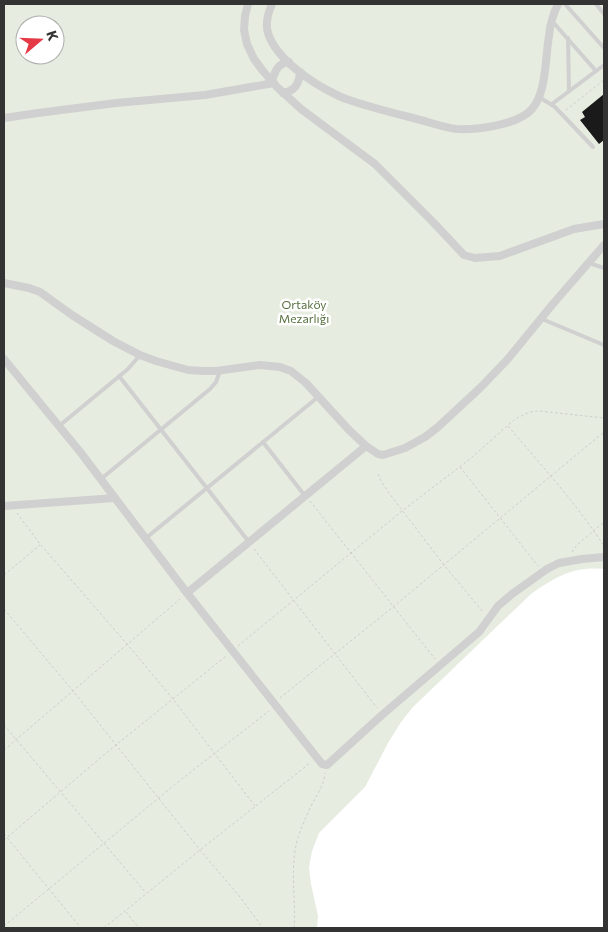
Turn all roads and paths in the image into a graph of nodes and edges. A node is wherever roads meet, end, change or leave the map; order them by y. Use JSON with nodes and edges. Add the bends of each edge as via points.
{"nodes":[{"id":1,"x":248,"y":4,"type":"edge"},
{"id":2,"x":272,"y":4,"type":"edge"},
{"id":3,"x":558,"y":4,"type":"edge"},
{"id":4,"x":565,"y":4,"type":"edge"},
{"id":5,"x":596,"y":4,"type":"edge"},
{"id":6,"x":604,"y":14,"type":"edge"},
{"id":7,"x":552,"y":22,"type":"junction"},
{"id":8,"x":568,"y":38,"type":"junction"},
{"id":9,"x":604,"y":48,"type":"edge"},
{"id":10,"x":289,"y":62,"type":"junction"},
{"id":11,"x":604,"y":65,"type":"edge"},
{"id":12,"x":596,"y":71,"type":"junction"},
{"id":13,"x":300,"y":72,"type":"junction"},
{"id":14,"x":604,"y":80,"type":"edge"},
{"id":15,"x":273,"y":82,"type":"junction"},
{"id":16,"x":569,"y":91,"type":"junction"},
{"id":17,"x":283,"y":93,"type":"junction"},
{"id":18,"x":539,"y":97,"type":"junction"},
{"id":19,"x":552,"y":104,"type":"junction"},
{"id":20,"x":561,"y":114,"type":"junction"},
{"id":21,"x":4,"y":118,"type":"edge"},
{"id":22,"x":593,"y":147,"type":"dead end"},
{"id":23,"x":604,"y":224,"type":"edge"},
{"id":24,"x":604,"y":245,"type":"edge"},
{"id":25,"x":589,"y":263,"type":"junction"},
{"id":26,"x":604,"y":268,"type":"edge"},
{"id":27,"x":4,"y":283,"type":"edge"},
{"id":28,"x":540,"y":319,"type":"junction"},
{"id":29,"x":604,"y":345,"type":"edge"},
{"id":30,"x":140,"y":355,"type":"junction"},
{"id":31,"x":4,"y":359,"type":"edge"},
{"id":32,"x":221,"y":370,"type":"junction"},
{"id":33,"x":119,"y":376,"type":"junction"},
{"id":34,"x":318,"y":396,"type":"junction"},
{"id":35,"x":604,"y":418,"type":"edge"},
{"id":36,"x":59,"y":426,"type":"junction"},
{"id":37,"x":508,"y":426,"type":"junction"},
{"id":38,"x":161,"y":430,"type":"junction"},
{"id":39,"x":604,"y":432,"type":"edge"},
{"id":40,"x":263,"y":442,"type":"junction"},
{"id":41,"x":366,"y":446,"type":"junction"},
{"id":42,"x":460,"y":467,"type":"junction"},
{"id":43,"x":378,"y":474,"type":"dead end"},
{"id":44,"x":552,"y":477,"type":"junction"},
{"id":45,"x":101,"y":479,"type":"junction"},
{"id":46,"x":207,"y":488,"type":"junction"},
{"id":47,"x":305,"y":496,"type":"junction"},
{"id":48,"x":114,"y":498,"type":"junction"},
{"id":49,"x":4,"y":506,"type":"edge"},
{"id":50,"x":13,"y":506,"type":"junction"},
{"id":51,"x":402,"y":510,"type":"junction"},
{"id":52,"x":501,"y":518,"type":"junction"},
{"id":53,"x":604,"y":522,"type":"edge"},
{"id":54,"x":594,"y":530,"type":"junction"},
{"id":55,"x":146,"y":538,"type":"junction"},
{"id":56,"x":249,"y":542,"type":"junction"},
{"id":57,"x":40,"y":544,"type":"junction"},
{"id":58,"x":604,"y":546,"type":"edge"},
{"id":59,"x":350,"y":553,"type":"junction"},
{"id":60,"x":604,"y":557,"type":"edge"},
{"id":61,"x":567,"y":561,"type":"junction"},
{"id":62,"x":444,"y":565,"type":"junction"},
{"id":63,"x":543,"y":572,"type":"junction"},
{"id":64,"x":4,"y":575,"type":"edge"},
{"id":65,"x":187,"y":593,"type":"junction"},
{"id":66,"x":294,"y":600,"type":"junction"},
{"id":67,"x":393,"y":606,"type":"junction"},
{"id":68,"x":4,"y":609,"type":"edge"},
{"id":69,"x":489,"y":620,"type":"junction"},
{"id":70,"x":127,"y":644,"type":"junction"},
{"id":71,"x":232,"y":651,"type":"junction"},
{"id":72,"x":335,"y":653,"type":"junction"},
{"id":73,"x":440,"y":666,"type":"junction"},
{"id":74,"x":73,"y":691,"type":"junction"},
{"id":75,"x":173,"y":699,"type":"junction"},
{"id":76,"x":274,"y":704,"type":"junction"},
{"id":77,"x":382,"y":715,"type":"junction"},
{"id":78,"x":4,"y":725,"type":"edge"},
{"id":79,"x":16,"y":739,"type":"junction"},
{"id":80,"x":116,"y":745,"type":"junction"},
{"id":81,"x":4,"y":750,"type":"edge"},
{"id":82,"x":214,"y":753,"type":"junction"},
{"id":83,"x":317,"y":758,"type":"junction"},
{"id":84,"x":324,"y":766,"type":"junction"},
{"id":85,"x":61,"y":792,"type":"junction"},
{"id":86,"x":158,"y":798,"type":"junction"},
{"id":87,"x":255,"y":806,"type":"junction"},
{"id":88,"x":4,"y":834,"type":"edge"},
{"id":89,"x":6,"y":838,"type":"junction"},
{"id":90,"x":4,"y":840,"type":"edge"},
{"id":91,"x":104,"y":843,"type":"junction"},
{"id":92,"x":200,"y":850,"type":"junction"},
{"id":93,"x":48,"y":888,"type":"junction"},
{"id":94,"x":147,"y":894,"type":"junction"},
{"id":95,"x":126,"y":911,"type":"junction"},
{"id":96,"x":4,"y":926,"type":"edge"},
{"id":97,"x":81,"y":928,"type":"edge"},
{"id":98,"x":104,"y":928,"type":"edge"},
{"id":99,"x":139,"y":928,"type":"edge"},
{"id":100,"x":263,"y":928,"type":"edge"},
{"id":101,"x":294,"y":928,"type":"edge"}],
"edges":[{"from":1,"to":15,"type":"street","via":[[244,30],[247,44]]},
{"from":2,"to":10,"type":"street","via":[[267,20],[268,32],[272,43]]},
{"from":3,"to":7,"type":"street"},
{"from":4,"to":9,"type":"lane"},
{"from":5,"to":6,"type":"lane"},
{"from":7,"to":8,"type":"lane"},
{"from":7,"to":18,"type":"street"},
{"from":8,"to":12,"type":"lane"},
{"from":8,"to":16,"type":"lane"},
{"from":10,"to":13,"type":"street"},
{"from":10,"to":15,"type":"street","via":[[279,65]]},
{"from":11,"to":12,"type":"lane"},
{"from":12,"to":16,"type":"lane"},
{"from":13,"to":17,"type":"street","via":[[296,87]]},
{"from":13,"to":18,"type":"street","via":[[338,96],[456,129],[514,121],[528,113]]},
{"from":14,"to":20,"type":"path"},
{"from":15,"to":17,"type":"street"},
{"from":15,"to":21,"type":"street","via":[[205,95]]},
{"from":16,"to":19,"type":"lane"},
{"from":17,"to":23,"type":"street","via":[[375,164],[464,255],[476,258],[500,256],[574,229]]},
{"from":18,"to":19,"type":"lane"},
{"from":19,"to":20,"type":"lane"},
{"from":20,"to":22,"type":"lane"},
{"from":24,"to":25,"type":"street"},
{"from":25,"to":26,"type":"lane"},
{"from":25,"to":28,"type":"street"},
{"from":27,"to":30,"type":"street","via":[[40,292],[113,341]]},
{"from":28,"to":29,"type":"lane"},
{"from":28,"to":41,"type":"street","via":[[480,388],[426,437],[383,455]]},
{"from":30,"to":32,"type":"street","via":[[188,370]]},
{"from":30,"to":33,"type":"lane"},
{"from":31,"to":36,"type":"street"},
{"from":32,"to":34,"type":"street","via":[[260,365],[280,367],[299,376]]},
{"from":32,"to":38,"type":"lane","via":[[210,388]]},
{"from":33,"to":36,"type":"lane"},
{"from":33,"to":38,"type":"lane"},
{"from":34,"to":40,"type":"lane"},
{"from":34,"to":41,"type":"street"},
{"from":35,"to":37,"type":"path","via":[[539,411],[515,418]]},
{"from":36,"to":45,"type":"street"},
{"from":37,"to":42,"type":"path"},
{"from":37,"to":44,"type":"path"},
{"from":38,"to":45,"type":"lane"},
{"from":38,"to":46,"type":"lane"},
{"from":39,"to":44,"type":"path"},
{"from":40,"to":46,"type":"lane"},
{"from":40,"to":47,"type":"lane"},
{"from":41,"to":47,"type":"street"},
{"from":42,"to":51,"type":"path"},
{"from":42,"to":52,"type":"path"},
{"from":43,"to":51,"type":"path"},
{"from":44,"to":52,"type":"path"},
{"from":44,"to":54,"type":"path"},
{"from":45,"to":48,"type":"street"},
{"from":46,"to":55,"type":"lane"},
{"from":46,"to":56,"type":"lane"},
{"from":47,"to":56,"type":"street"},
{"from":47,"to":59,"type":"path"},
{"from":48,"to":50,"type":"street"},
{"from":48,"to":55,"type":"street"},
{"from":49,"to":50,"type":"street"},
{"from":50,"to":57,"type":"path"},
{"from":51,"to":59,"type":"path"},
{"from":51,"to":62,"type":"path"},
{"from":52,"to":62,"type":"path"},
{"from":52,"to":63,"type":"path"},
{"from":53,"to":54,"type":"path"},
{"from":54,"to":58,"type":"path"},
{"from":54,"to":61,"type":"path","via":[[577,545]]},
{"from":55,"to":65,"type":"street"},
{"from":56,"to":65,"type":"street"},
{"from":56,"to":66,"type":"path"},
{"from":57,"to":64,"type":"path"},
{"from":57,"to":70,"type":"path"},
{"from":59,"to":66,"type":"path"},
{"from":59,"to":67,"type":"path"},
{"from":60,"to":61,"type":"street"},
{"from":61,"to":63,"type":"street"},
{"from":62,"to":67,"type":"path"},
{"from":62,"to":69,"type":"path"},
{"from":63,"to":69,"type":"street","via":[[503,601]]},
{"from":65,"to":70,"type":"path"},
{"from":65,"to":71,"type":"street"},
{"from":66,"to":71,"type":"path"},
{"from":66,"to":72,"type":"path"},
{"from":67,"to":72,"type":"path"},
{"from":67,"to":73,"type":"path"},
{"from":68,"to":74,"type":"path"},
{"from":69,"to":73,"type":"street"},
{"from":70,"to":74,"type":"path"},
{"from":70,"to":75,"type":"path"},
{"from":71,"to":75,"type":"path"},
{"from":71,"to":76,"type":"street"},
{"from":72,"to":76,"type":"path"},
{"from":72,"to":77,"type":"path"},
{"from":73,"to":77,"type":"street"},
{"from":74,"to":79,"type":"path"},
{"from":74,"to":80,"type":"path"},
{"from":75,"to":80,"type":"path"},
{"from":75,"to":82,"type":"path"},
{"from":76,"to":82,"type":"path"},
{"from":76,"to":83,"type":"street"},
{"from":77,"to":84,"type":"street"},
{"from":78,"to":79,"type":"path"},
{"from":79,"to":81,"type":"path"},
{"from":79,"to":85,"type":"path"},
{"from":80,"to":85,"type":"path"},
{"from":80,"to":86,"type":"path"},
{"from":82,"to":86,"type":"path"},
{"from":82,"to":87,"type":"path"},
{"from":83,"to":84,"type":"street"},
{"from":83,"to":87,"type":"path"},
{"from":84,"to":101,"type":"path","via":[[324,780],[300,831],[295,852]]},
{"from":85,"to":89,"type":"path"},
{"from":85,"to":91,"type":"path"},
{"from":86,"to":91,"type":"path"},
{"from":86,"to":92,"type":"path"},
{"from":87,"to":92,"type":"path"},
{"from":88,"to":89,"type":"path"},
{"from":89,"to":90,"type":"path"},
{"from":89,"to":93,"type":"path"},
{"from":91,"to":93,"type":"path"},
{"from":91,"to":94,"type":"path"},
{"from":92,"to":94,"type":"path"},
{"from":92,"to":100,"type":"path"},
{"from":93,"to":96,"type":"path"},
{"from":93,"to":97,"type":"path"},
{"from":94,"to":95,"type":"path"},
{"from":95,"to":98,"type":"path"},
{"from":95,"to":99,"type":"path"}]}
